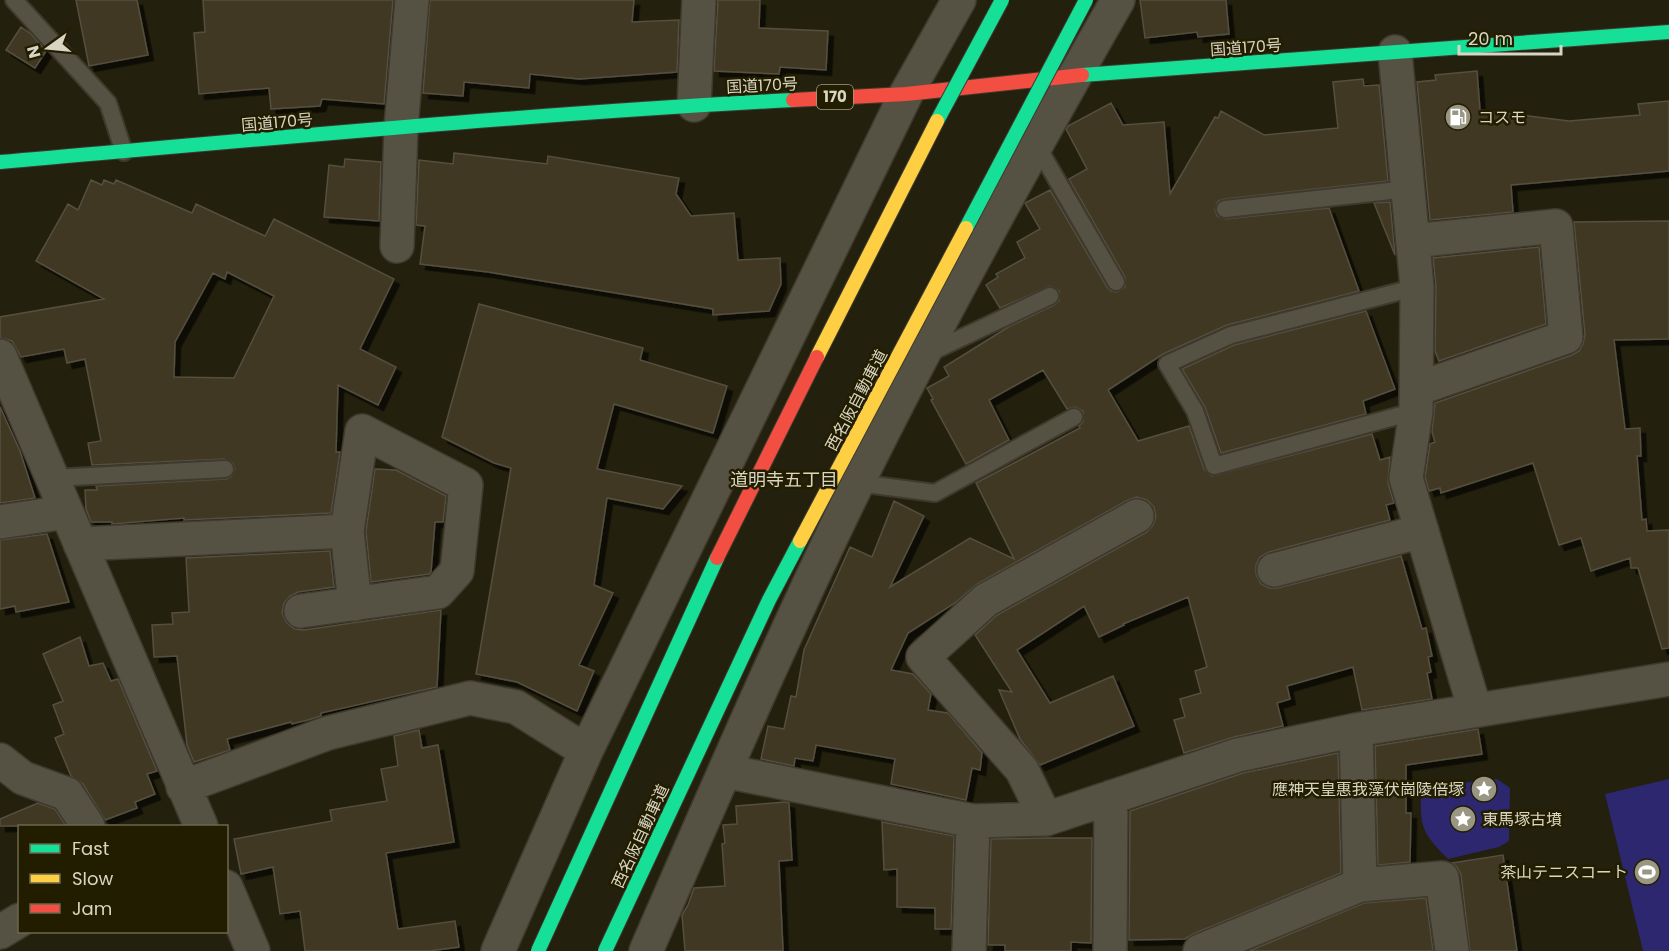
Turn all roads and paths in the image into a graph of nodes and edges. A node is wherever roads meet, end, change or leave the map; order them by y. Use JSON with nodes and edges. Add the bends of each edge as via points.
{"nodes":[{"id":1,"x":14,"y":0,"type":"edge"},
{"id":2,"x":412,"y":0,"type":"edge"},
{"id":3,"x":699,"y":0,"type":"edge"},
{"id":4,"x":958,"y":0,"type":"edge"},
{"id":5,"x":1002,"y":0,"type":"edge"},
{"id":6,"x":1086,"y":0,"type":"edge"},
{"id":7,"x":1118,"y":0,"type":"edge"},
{"id":8,"x":1669,"y":32,"type":"edge"},
{"id":9,"x":1395,"y":52,"type":"junction"},
{"id":10,"x":1074,"y":76,"type":"junction"},
{"id":11,"x":906,"y":93,"type":"junction"},
{"id":12,"x":694,"y":105,"type":"junction"},
{"id":13,"x":401,"y":127,"type":"junction"},
{"id":14,"x":1035,"y":144,"type":"junction"},
{"id":15,"x":124,"y":152,"type":"junction"},
{"id":16,"x":0,"y":162,"type":"edge"},
{"id":17,"x":1408,"y":189,"type":"junction"},
{"id":18,"x":1225,"y":209,"type":"dead end"},
{"id":19,"x":1413,"y":242,"type":"junction"},
{"id":20,"x":398,"y":246,"type":"dead end"},
{"id":21,"x":1116,"y":282,"type":"dead end"},
{"id":22,"x":1417,"y":287,"type":"junction"},
{"id":23,"x":1050,"y":296,"type":"dead end"},
{"id":24,"x":0,"y":356,"type":"edge"},
{"id":25,"x":923,"y":356,"type":"junction"},
{"id":26,"x":1417,"y":400,"type":"junction"},
{"id":27,"x":1074,"y":417,"type":"dead end"},
{"id":28,"x":225,"y":469,"type":"dead end"},
{"id":29,"x":52,"y":478,"type":"junction"},
{"id":30,"x":858,"y":483,"type":"junction"},
{"id":31,"x":66,"y":512,"type":"junction"},
{"id":32,"x":1137,"y":516,"type":"dead end"},
{"id":33,"x":0,"y":522,"type":"edge"},
{"id":34,"x":347,"y":531,"type":"junction"},
{"id":35,"x":1422,"y":531,"type":"junction"},
{"id":36,"x":80,"y":544,"type":"junction"},
{"id":37,"x":1274,"y":570,"type":"dead end"},
{"id":38,"x":355,"y":604,"type":"junction"},
{"id":39,"x":301,"y":611,"type":"dead end"},
{"id":40,"x":1669,"y":679,"type":"edge"},
{"id":41,"x":1475,"y":710,"type":"junction"},
{"id":42,"x":1356,"y":730,"type":"junction"},
{"id":43,"x":586,"y":751,"type":"junction"},
{"id":44,"x":0,"y":760,"type":"edge"},
{"id":45,"x":726,"y":771,"type":"junction"},
{"id":46,"x":1111,"y":797,"type":"junction"},
{"id":47,"x":188,"y":813,"type":"edge"},
{"id":48,"x":1046,"y":819,"type":"junction"},
{"id":49,"x":973,"y":821,"type":"junction"},
{"id":50,"x":87,"y":825,"type":"edge"},
{"id":51,"x":1360,"y":885,"type":"junction"},
{"id":52,"x":228,"y":892,"type":"edge"},
{"id":53,"x":18,"y":921,"type":"edge"},
{"id":54,"x":0,"y":932,"type":"edge"},
{"id":55,"x":253,"y":951,"type":"edge"},
{"id":56,"x":498,"y":951,"type":"edge"},
{"id":57,"x":538,"y":951,"type":"edge"},
{"id":58,"x":605,"y":951,"type":"edge"},
{"id":59,"x":646,"y":951,"type":"edge"},
{"id":60,"x":969,"y":951,"type":"edge"},
{"id":61,"x":1110,"y":951,"type":"edge"},
{"id":62,"x":1200,"y":951,"type":"edge"},
{"id":63,"x":1452,"y":951,"type":"edge"}],
"edges":[{"from":1,"to":15,"type":"lane","via":[[108,103]]},
{"from":2,"to":13,"type":"street"},
{"from":3,"to":12,"type":"street"},
{"from":4,"to":11,"type":"street"},
{"from":5,"to":57,"type":"highway","bridge":true,"via":[[917,158],[706,579]]},
{"from":6,"to":58,"type":"highway","name":"西名阪自動車道","bridge":true,"via":[[769,600]]},
{"from":7,"to":10,"type":"street"},
{"from":8,"to":9,"type":"highway","name":"国道170号","number":"170"},
{"from":9,"to":10,"type":"highway","name":"国道170号","number":"170"},
{"from":9,"to":17,"type":"street"},
{"from":10,"to":11,"type":"highway","name":"国道170号","number":"170"},
{"from":10,"to":14,"type":"street"},
{"from":11,"to":12,"type":"highway","name":"国道170号","number":"170"},
{"from":11,"to":43,"type":"street"},
{"from":12,"to":13,"type":"highway","name":"国道170号","number":"170"},
{"from":13,"to":15,"type":"highway","name":"国道170号","number":"170"},
{"from":13,"to":20,"type":"street"},
{"from":14,"to":21,"type":"lane"},
{"from":14,"to":25,"type":"street"},
{"from":15,"to":16,"type":"highway","name":"国道170号","number":"170"},
{"from":17,"to":18,"type":"lane"},
{"from":17,"to":19,"type":"street"},
{"from":19,"to":22,"type":"street"},
{"from":19,"to":26,"type":"street","via":[[1556,226],[1566,337]]},
{"from":22,"to":26,"type":"street"},
{"from":22,"to":26,"type":"lane","via":[[1232,335],[1167,364],[1195,411],[1214,466]]},
{"from":23,"to":25,"type":"lane"},
{"from":24,"to":29,"type":"street"},
{"from":25,"to":30,"type":"street"},
{"from":26,"to":35,"type":"street","via":[[1406,478]]},
{"from":27,"to":30,"type":"lane","via":[[935,493]]},
{"from":28,"to":29,"type":"lane"},
{"from":29,"to":31,"type":"street"},
{"from":30,"to":45,"type":"street"},
{"from":31,"to":33,"type":"street"},
{"from":31,"to":36,"type":"street"},
{"from":32,"to":48,"type":"street","via":[[986,600],[923,657],[1022,770]]},
{"from":34,"to":36,"type":"street"},
{"from":34,"to":38,"type":"street"},
{"from":34,"to":38,"type":"street","via":[[362,431],[466,485],[458,571],[438,592]]},
{"from":35,"to":37,"type":"street"},
{"from":35,"to":41,"type":"street"},
{"from":36,"to":47,"type":"street"},
{"from":38,"to":39,"type":"street"},
{"from":40,"to":41,"type":"street"},
{"from":41,"to":42,"type":"street"},
{"from":42,"to":46,"type":"street","via":[[1238,755]]},
{"from":42,"to":51,"type":"street"},
{"from":43,"to":47,"type":"street","via":[[516,707],[470,698],[328,733]]},
{"from":43,"to":56,"type":"street"},
{"from":44,"to":50,"type":"street","via":[[23,778],[67,794]]},
{"from":45,"to":49,"type":"street"},
{"from":45,"to":59,"type":"street"},
{"from":46,"to":48,"type":"street"},
{"from":46,"to":61,"type":"street"},
{"from":48,"to":49,"type":"street"},
{"from":49,"to":60,"type":"street"},
{"from":51,"to":62,"type":"street"},
{"from":51,"to":63,"type":"street","via":[[1442,878]]},
{"from":52,"to":55,"type":"street"},
{"from":53,"to":54,"type":"street"}]}
